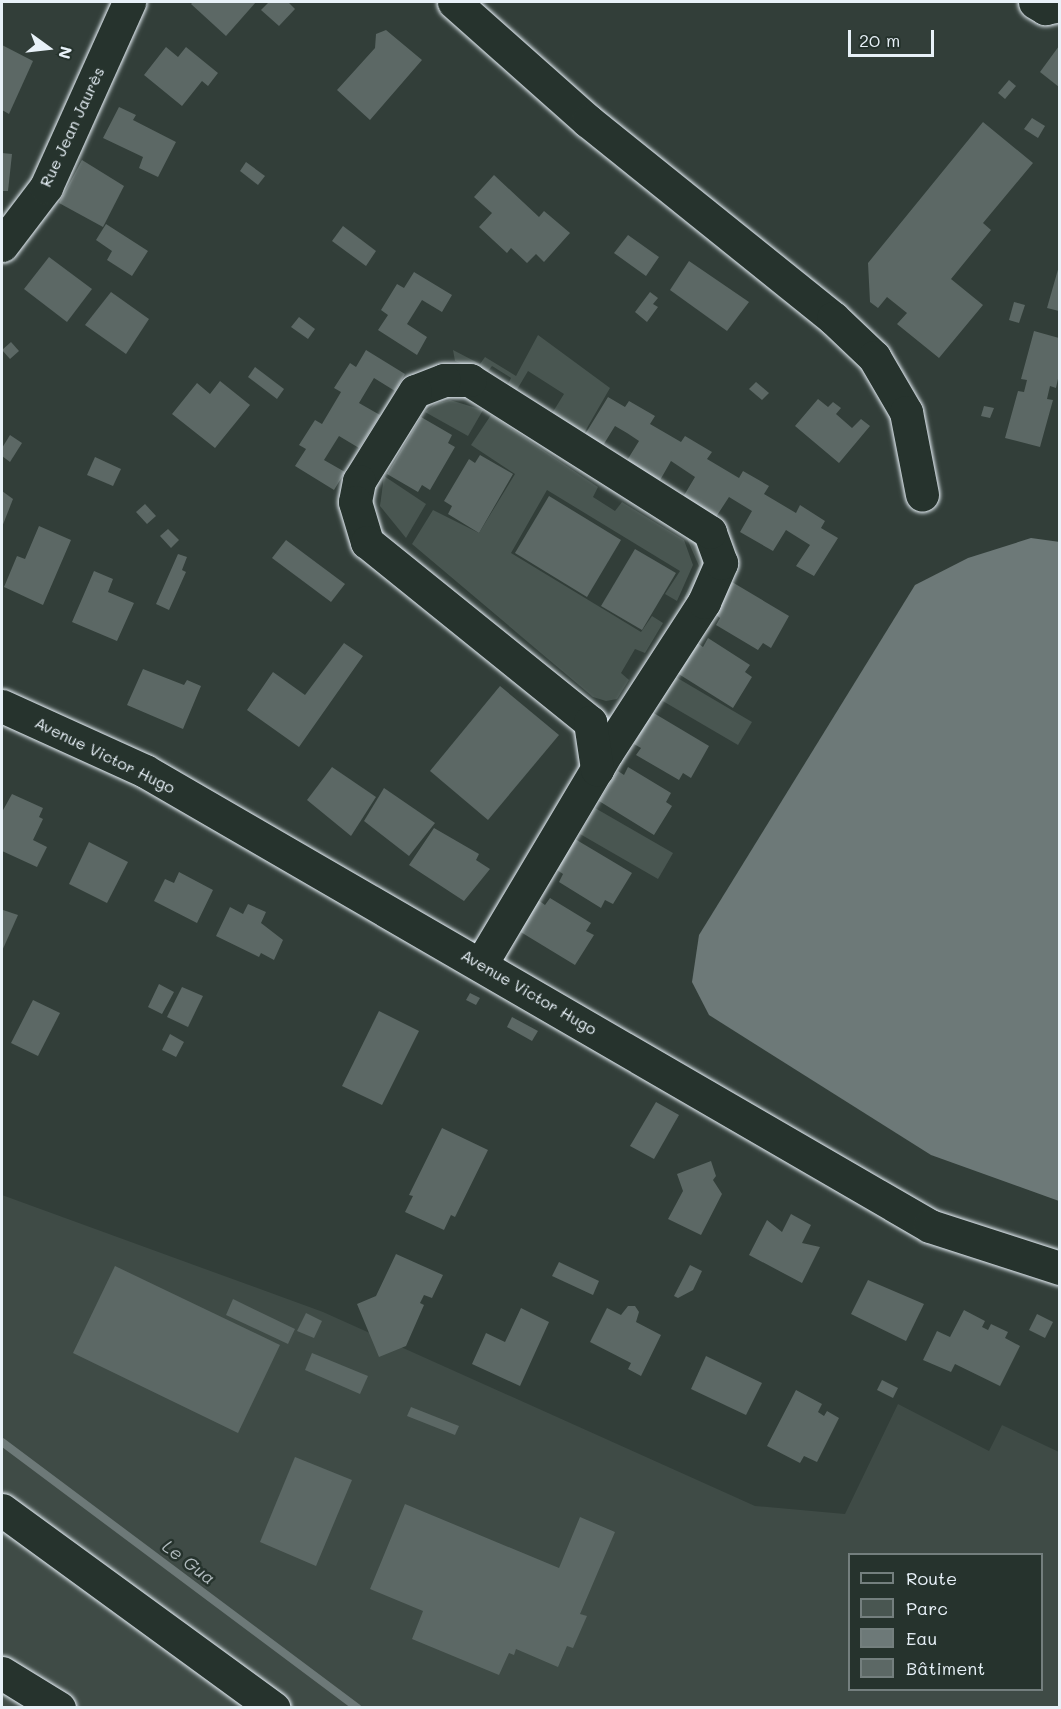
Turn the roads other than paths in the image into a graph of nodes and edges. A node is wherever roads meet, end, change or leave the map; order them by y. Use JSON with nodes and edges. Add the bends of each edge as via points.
{"nodes":[{"id":1,"x":129,"y":2,"type":"edge"},
{"id":2,"x":454,"y":2,"type":"edge"},
{"id":3,"x":1035,"y":2,"type":"edge"},
{"id":4,"x":1059,"y":5,"type":"edge"},
{"id":5,"x":2,"y":244,"type":"edge"},
{"id":6,"x":922,"y":494,"type":"dead end"},
{"id":7,"x":2,"y":706,"type":"edge"},
{"id":8,"x":628,"y":720,"type":"junction"},
{"id":9,"x":590,"y":722,"type":"junction"},
{"id":10,"x":597,"y":769,"type":"junction"},
{"id":11,"x":481,"y":963,"type":"junction"},
{"id":12,"x":1059,"y":1268,"type":"edge"},
{"id":13,"x":2,"y":1510,"type":"edge"},
{"id":14,"x":2,"y":1672,"type":"edge"},
{"id":15,"x":59,"y":1707,"type":"edge"},
{"id":16,"x":274,"y":1707,"type":"edge"}],
"edges":[{"from":1,"to":5,"type":"main road","name":"Rue Jean Jaurès","via":[[46,187]]},
{"from":2,"to":6,"type":"main road","via":[[588,121],[833,318],[874,357],[906,412]]},
{"from":3,"to":4,"type":"main road","via":[[1045,8]]},
{"from":7,"to":11,"type":"main road","name":"Avenue Victor Hugo","via":[[146,771]]},
{"from":8,"to":9,"type":"main road"},
{"from":8,"to":9,"type":"main road","via":[[709,592],[721,563],[710,532],[470,380],[444,380],[415,392],[359,481],[355,502],[367,542]]},
{"from":8,"to":10,"type":"main road"},
{"from":9,"to":10,"type":"main road"},
{"from":10,"to":11,"type":"main road"},
{"from":11,"to":12,"type":"main road","name":"Avenue Victor Hugo","via":[[930,1226]]},
{"from":13,"to":16,"type":"main road"},
{"from":14,"to":15,"type":"main road"}]}
